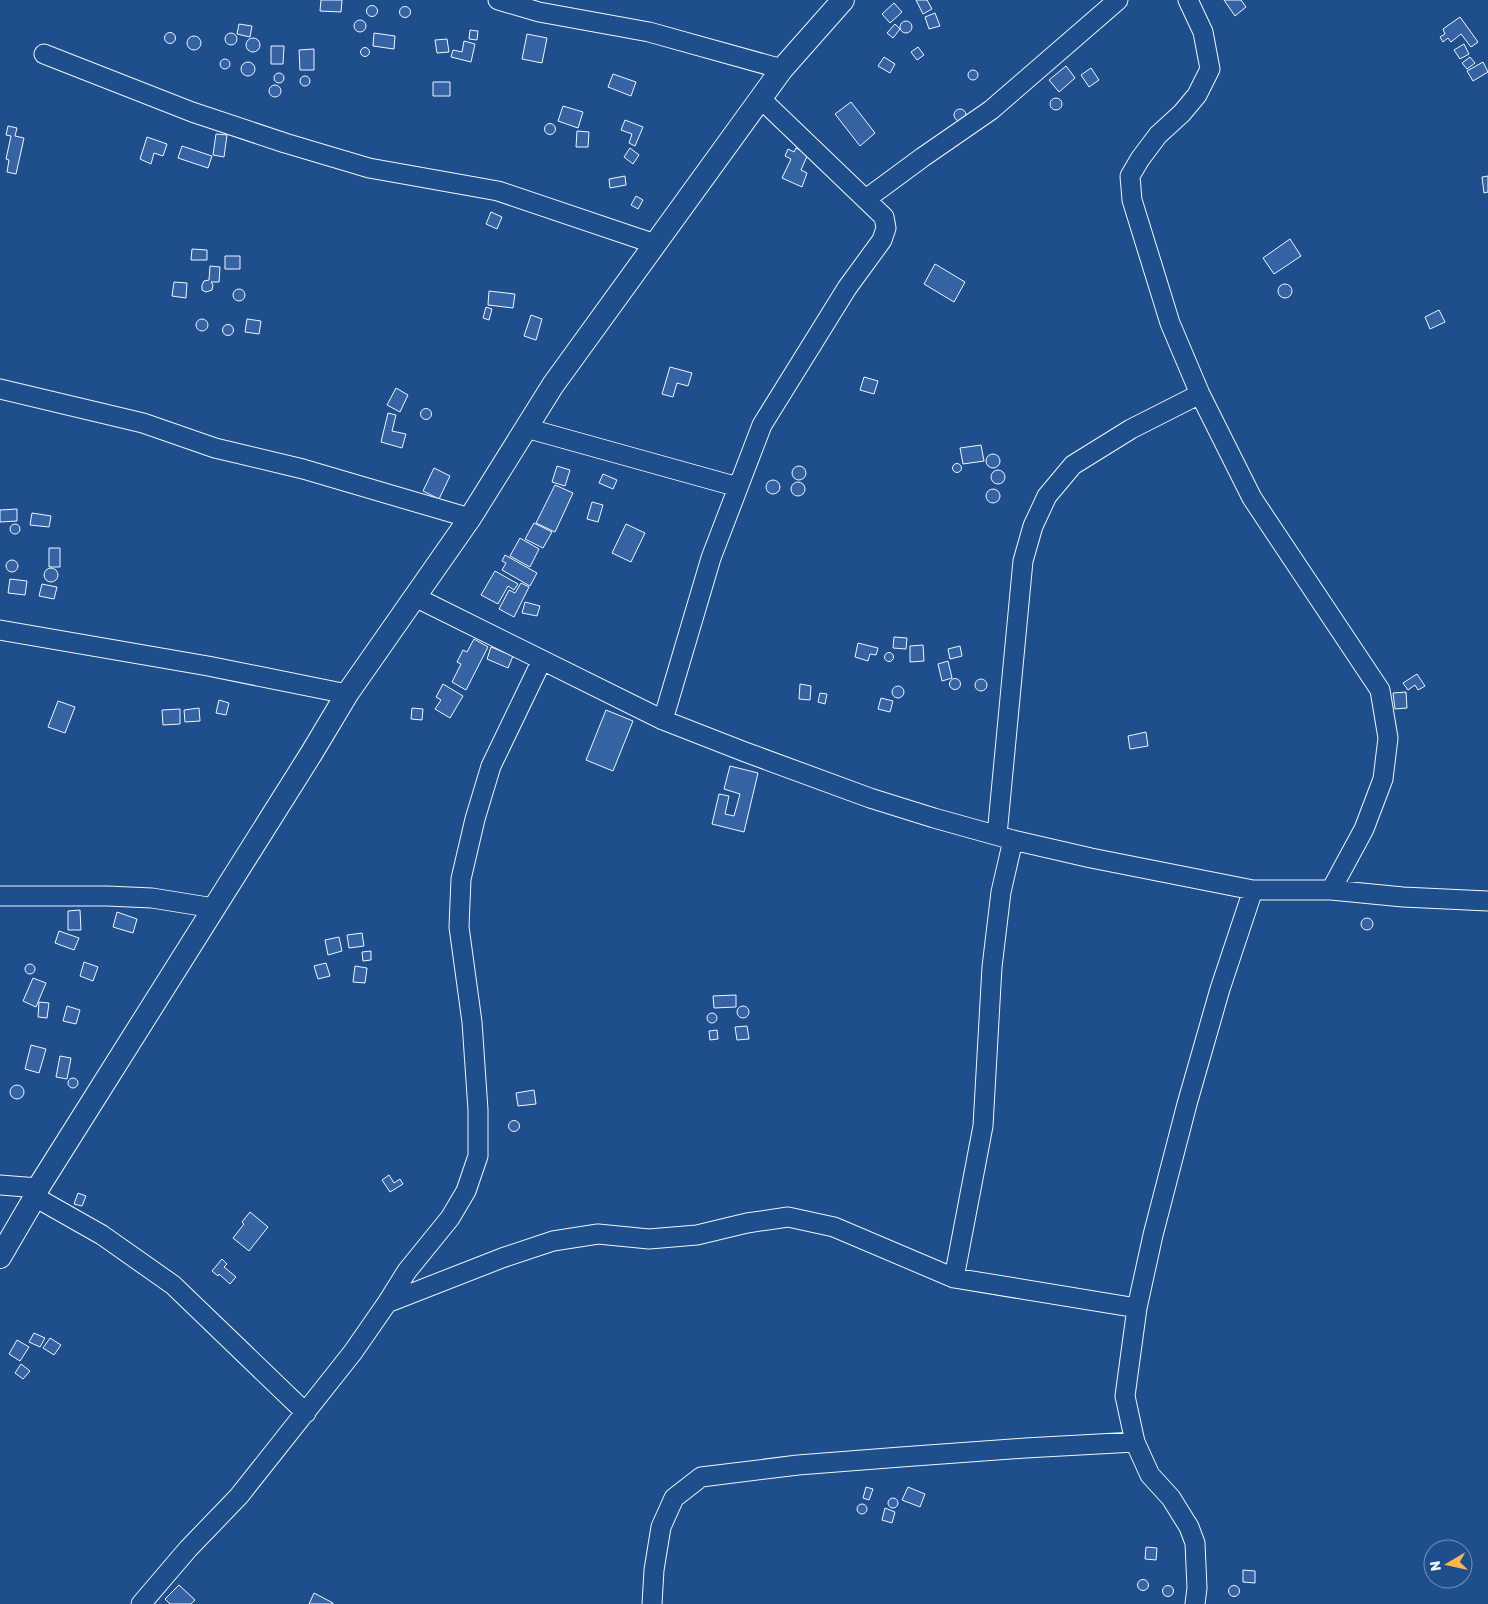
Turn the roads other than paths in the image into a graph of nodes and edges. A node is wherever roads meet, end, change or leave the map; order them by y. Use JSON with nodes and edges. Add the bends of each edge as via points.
{"nodes":[{"id":1,"x":498,"y":0,"type":"edge"},
{"id":2,"x":843,"y":0,"type":"edge"},
{"id":3,"x":1118,"y":0,"type":"edge"},
{"id":4,"x":1188,"y":0,"type":"edge"},
{"id":5,"x":44,"y":54,"type":"dead end"},
{"id":6,"x":782,"y":69,"type":"junction"},
{"id":7,"x":761,"y":99,"type":"junction"},
{"id":8,"x":866,"y":199,"type":"junction"},
{"id":9,"x":655,"y":244,"type":"junction"},
{"id":10,"x":0,"y":389,"type":"edge"},
{"id":11,"x":1200,"y":394,"type":"junction"},
{"id":12,"x":526,"y":428,"type":"junction"},
{"id":13,"x":738,"y":487,"type":"junction"},
{"id":14,"x":470,"y":518,"type":"junction"},
{"id":15,"x":415,"y":596,"type":"junction"},
{"id":16,"x":0,"y":630,"type":"edge"},
{"id":17,"x":542,"y":660,"type":"junction"},
{"id":18,"x":346,"y":694,"type":"junction"},
{"id":19,"x":663,"y":720,"type":"junction"},
{"id":20,"x":1005,"y":838,"type":"junction"},
{"id":21,"x":1253,"y":890,"type":"junction"},
{"id":22,"x":1331,"y":890,"type":"junction"},
{"id":23,"x":0,"y":896,"type":"edge"},
{"id":24,"x":1488,"y":901,"type":"edge"},
{"id":25,"x":214,"y":908,"type":"junction"},
{"id":26,"x":0,"y":1185,"type":"edge"},
{"id":27,"x":36,"y":1193,"type":"junction"},
{"id":28,"x":6,"y":1237,"type":"edge"},
{"id":29,"x":0,"y":1257,"type":"edge"},
{"id":30,"x":954,"y":1278,"type":"junction"},
{"id":31,"x":387,"y":1303,"type":"junction"},
{"id":32,"x":1137,"y":1308,"type":"junction"},
{"id":33,"x":306,"y":1413,"type":"junction"},
{"id":34,"x":1135,"y":1442,"type":"junction"},
{"id":35,"x":141,"y":1604,"type":"edge"},
{"id":36,"x":652,"y":1604,"type":"edge"},
{"id":37,"x":1195,"y":1604,"type":"edge"}],
"edges":[{"from":1,"to":6,"type":"street","via":[[539,12],[649,32]]},
{"from":2,"to":6,"type":"main road"},
{"from":3,"to":8,"type":"street","via":[[991,110]]},
{"from":4,"to":11,"type":"street","via":[[1203,32],[1210,69],[1197,95],[1158,135],[1130,176],[1132,200],[1170,323]]},
{"from":5,"to":9,"type":"street","via":[[192,112],[285,143],[369,168],[498,191]]},
{"from":6,"to":7,"type":"main road"},
{"from":7,"to":8,"type":"street"},
{"from":7,"to":9,"type":"main road"},
{"from":8,"to":13,"type":"street","via":[[884,217],[886,228],[882,240],[847,288],[762,425]]},
{"from":9,"to":12,"type":"main road","via":[[553,385]]},
{"from":10,"to":14,"type":"street","via":[[143,423],[215,448],[303,469]]},
{"from":11,"to":20,"type":"street","via":[[1131,429],[1073,465],[1047,496],[1033,526],[1023,561]]},
{"from":11,"to":22,"type":"street","via":[[1252,498],[1380,690],[1388,738],[1383,779],[1364,829]]},
{"from":12,"to":13,"type":"street"},
{"from":12,"to":14,"type":"main road"},
{"from":13,"to":19,"type":"street","via":[[711,558]]},
{"from":14,"to":15,"type":"main road"},
{"from":15,"to":17,"type":"street"},
{"from":15,"to":18,"type":"main road"},
{"from":16,"to":18,"type":"street"},
{"from":17,"to":19,"type":"street"},
{"from":17,"to":31,"type":"street","via":[[491,766],[460,879],[459,927],[472,1022],[478,1156],[466,1191],[450,1218],[407,1271]]},
{"from":18,"to":25,"type":"main road"},
{"from":19,"to":20,"type":"street","via":[[870,798]]},
{"from":20,"to":21,"type":"street"},
{"from":20,"to":30,"type":"street","via":[[992,967],[983,1126]]},
{"from":21,"to":22,"type":"street"},
{"from":21,"to":32,"type":"street","via":[[1187,1104]]},
{"from":22,"to":24,"type":"street"},
{"from":23,"to":25,"type":"street","via":[[152,898]]},
{"from":25,"to":27,"type":"main road"},
{"from":26,"to":27,"type":"street"},
{"from":27,"to":28,"type":"main road"},
{"from":27,"to":33,"type":"street","via":[[173,1285]]},
{"from":28,"to":29,"type":"main road"},
{"from":30,"to":31,"type":"street","via":[[834,1227],[788,1217],[697,1235],[649,1239],[598,1234],[553,1241]]},
{"from":30,"to":32,"type":"street"},
{"from":31,"to":33,"type":"street"},
{"from":32,"to":34,"type":"street","via":[[1125,1396]]},
{"from":33,"to":35,"type":"street","via":[[240,1496],[188,1549]]},
{"from":34,"to":36,"type":"street","via":[[798,1465],[701,1477],[674,1498],[661,1527]]},
{"from":34,"to":37,"type":"street","via":[[1150,1475],[1171,1498],[1195,1543]]}]}
